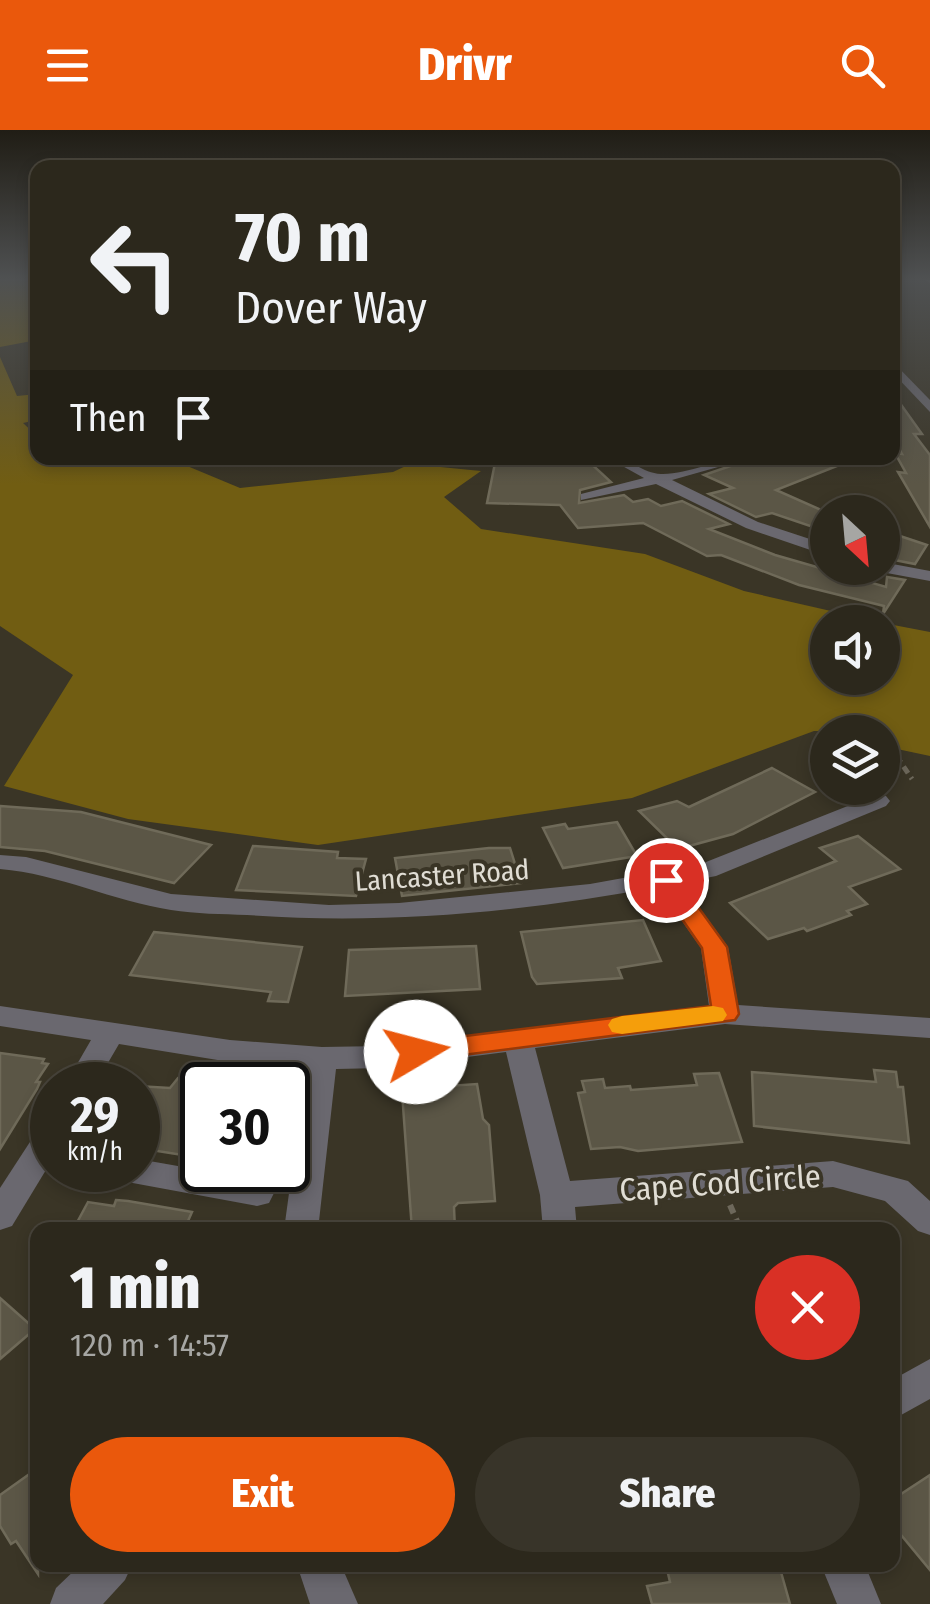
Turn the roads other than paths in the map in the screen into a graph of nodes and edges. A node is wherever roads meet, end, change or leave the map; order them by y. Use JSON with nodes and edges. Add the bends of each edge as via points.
{"nodes":[{"id":1,"x":900,"y":379,"type":"edge"},
{"id":2,"x":930,"y":408,"type":"edge"},
{"id":3,"x":628,"y":465,"type":"edge"},
{"id":4,"x":715,"y":465,"type":"edge"},
{"id":5,"x":657,"y":480,"type":"junction"},
{"id":6,"x":586,"y":497,"type":"dead end"},
{"id":7,"x":810,"y":545,"type":"edge"},
{"id":8,"x":900,"y":570,"type":"edge"},
{"id":9,"x":930,"y":576,"type":"edge"},
{"id":10,"x":868,"y":805,"type":"edge"},
{"id":11,"x":0,"y":862,"type":"edge"},
{"id":12,"x":666,"y":880,"type":"junction"},
{"id":13,"x":726,"y":1014,"type":"junction"},
{"id":14,"x":0,"y":1016,"type":"edge"},
{"id":15,"x":930,"y":1028,"type":"edge"},
{"id":16,"x":110,"y":1034,"type":"junction"},
{"id":17,"x":516,"y":1037,"type":"junction"},
{"id":18,"x":322,"y":1058,"type":"junction"},
{"id":19,"x":94,"y":1062,"type":"edge"},
{"id":20,"x":30,"y":1174,"type":"edge"},
{"id":21,"x":160,"y":1176,"type":"edge"},
{"id":22,"x":257,"y":1193,"type":"dead end"},
{"id":23,"x":557,"y":1195,"type":"junction"},
{"id":24,"x":0,"y":1216,"type":"edge"},
{"id":25,"x":930,"y":1221,"type":"edge"},
{"id":26,"x":302,"y":1222,"type":"edge"},
{"id":27,"x":559,"y":1222,"type":"edge"},
{"id":28,"x":930,"y":1377,"type":"edge"},
{"id":29,"x":900,"y":1397,"type":"edge"},
{"id":30,"x":103,"y":1572,"type":"edge"},
{"id":31,"x":320,"y":1572,"type":"edge"},
{"id":32,"x":846,"y":1572,"type":"edge"},
{"id":33,"x":72,"y":1604,"type":"edge"},
{"id":34,"x":336,"y":1604,"type":"edge"},
{"id":35,"x":859,"y":1604,"type":"edge"}],
"edges":[{"from":1,"to":2,"type":"street"},
{"from":3,"to":5,"type":"street"},
{"from":4,"to":5,"type":"street"},
{"from":5,"to":6,"type":"street"},
{"from":5,"to":7,"type":"street","via":[[752,526]]},
{"from":8,"to":9,"type":"street"},
{"from":10,"to":12,"type":"street","name":"Lancaster Road","via":[[708,871]]},
{"from":11,"to":12,"type":"street","name":"Lancaster Road","via":[[171,902],[329,913]]},
{"from":12,"to":13,"type":"street","via":[[714,947]]},
{"from":13,"to":15,"type":"street"},
{"from":13,"to":17,"type":"street"},
{"from":14,"to":16,"type":"street"},
{"from":16,"to":18,"type":"street"},
{"from":16,"to":19,"type":"street"},
{"from":17,"to":18,"type":"street","via":[[382,1057]]},
{"from":17,"to":23,"type":"street"},
{"from":18,"to":26,"type":"street"},
{"from":20,"to":24,"type":"street"},
{"from":21,"to":22,"type":"street"},
{"from":23,"to":25,"type":"street","name":"Cape Cod Circle","via":[[833,1174],[896,1191]]},
{"from":23,"to":27,"type":"street"},
{"from":28,"to":29,"type":"street"},
{"from":30,"to":33,"type":"street"},
{"from":31,"to":34,"type":"street"},
{"from":32,"to":35,"type":"street"}]}
